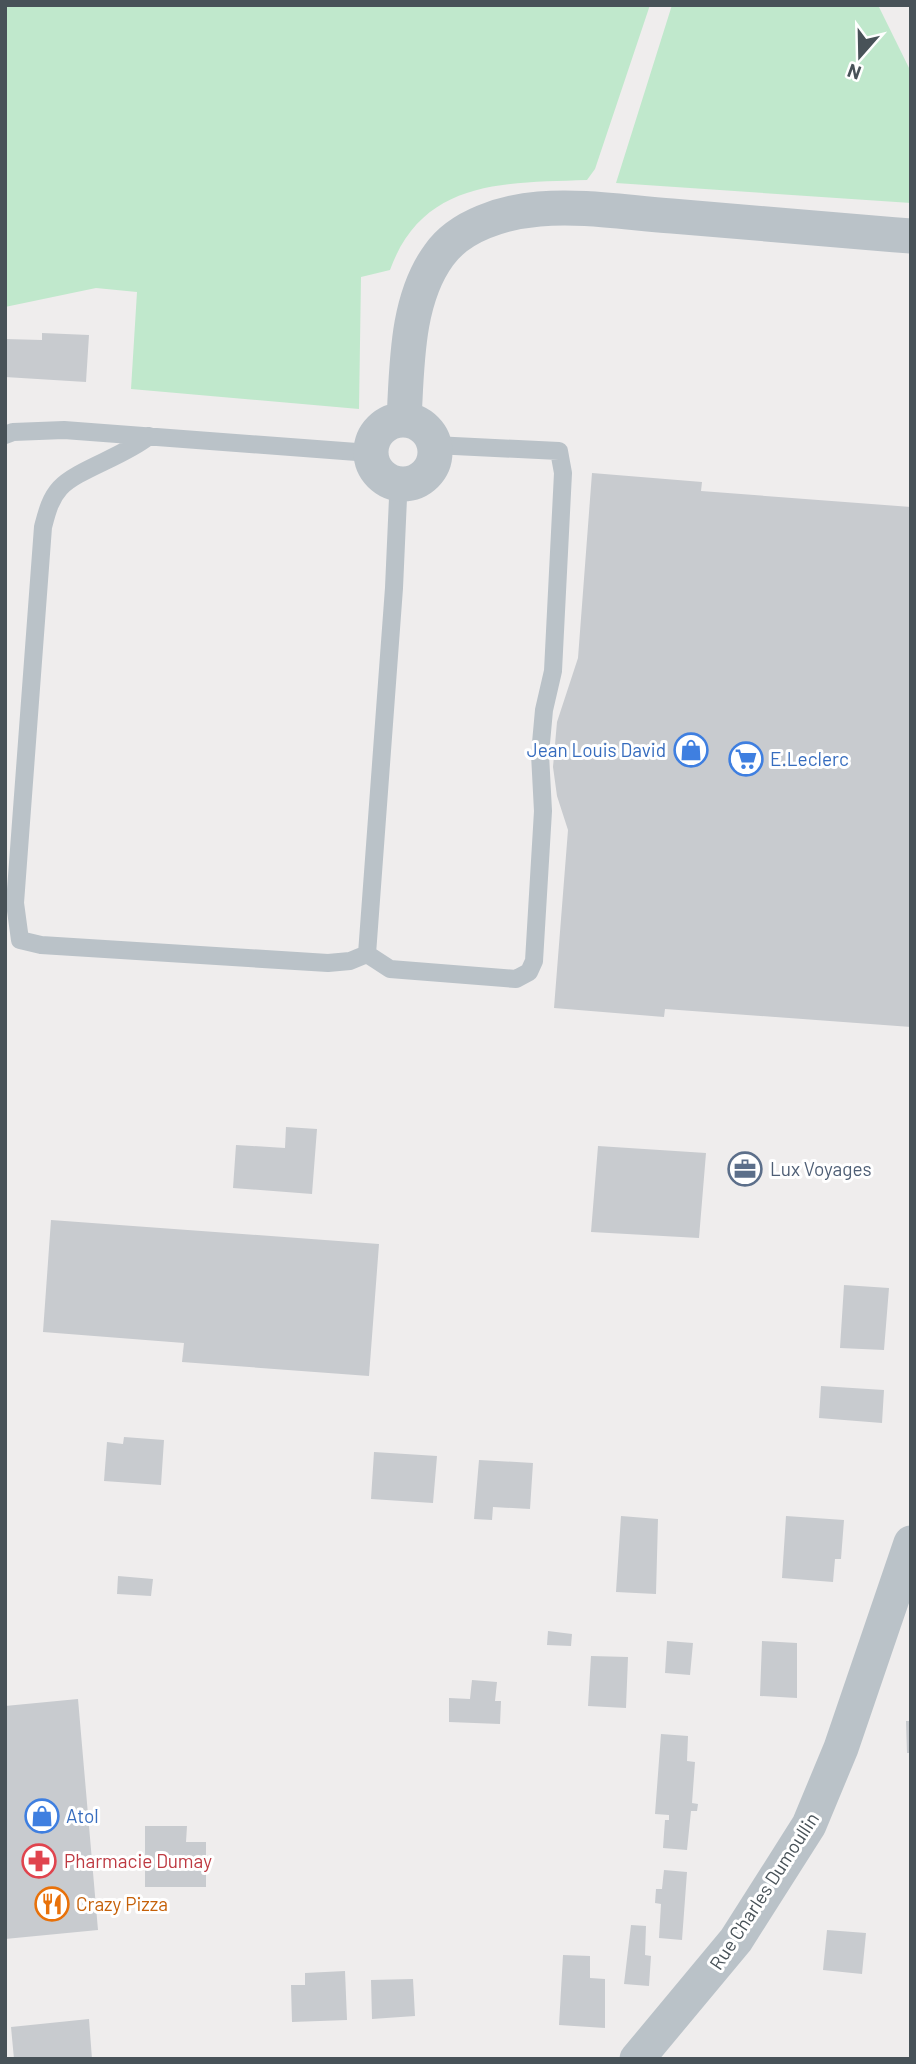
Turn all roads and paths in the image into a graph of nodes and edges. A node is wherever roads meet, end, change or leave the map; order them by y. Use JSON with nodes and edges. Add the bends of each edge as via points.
{"nodes":[{"id":1,"x":911,"y":236,"type":"edge"},
{"id":2,"x":404,"y":420,"type":"junction"},
{"id":3,"x":5,"y":435,"type":"edge"},
{"id":4,"x":149,"y":436,"type":"junction"},
{"id":5,"x":435,"y":445,"type":"junction"},
{"id":6,"x":370,"y":453,"type":"junction"},
{"id":7,"x":392,"y":483,"type":"junction"},
{"id":8,"x":367,"y":954,"type":"junction"},
{"id":9,"x":911,"y":1543,"type":"edge"},
{"id":10,"x":637,"y":2059,"type":"edge"}],
"edges":[{"from":1,"to":2,"type":"street","via":[[599,210],[539,209],[495,218],[466,232],[440,254],[426,282],[414,315]]},
{"from":2,"to":5,"type":"street","via":[[424,427]]},
{"from":2,"to":6,"type":"street","via":[[384,425]]},
{"from":3,"to":4,"type":"lane","via":[[64,430]]},
{"from":4,"to":6,"type":"lane"},
{"from":4,"to":8,"type":"lane","via":[[132,450],[62,485],[49,503],[40,563],[15,903],[20,940],[328,963]]},
{"from":5,"to":7,"type":"street","via":[[433,465],[420,480]]},
{"from":5,"to":8,"type":"lane","via":[[559,451],[564,484],[553,671],[540,754],[543,811],[534,961],[529,972],[516,979],[390,969]]},
{"from":6,"to":7,"type":"street","via":[[376,471]]},
{"from":7,"to":8,"type":"lane","via":[[398,498],[394,588]]},
{"from":9,"to":10,"type":"street","name":"Rue Charles Dumoullin","via":[[810,1825],[736,1940]]}]}
